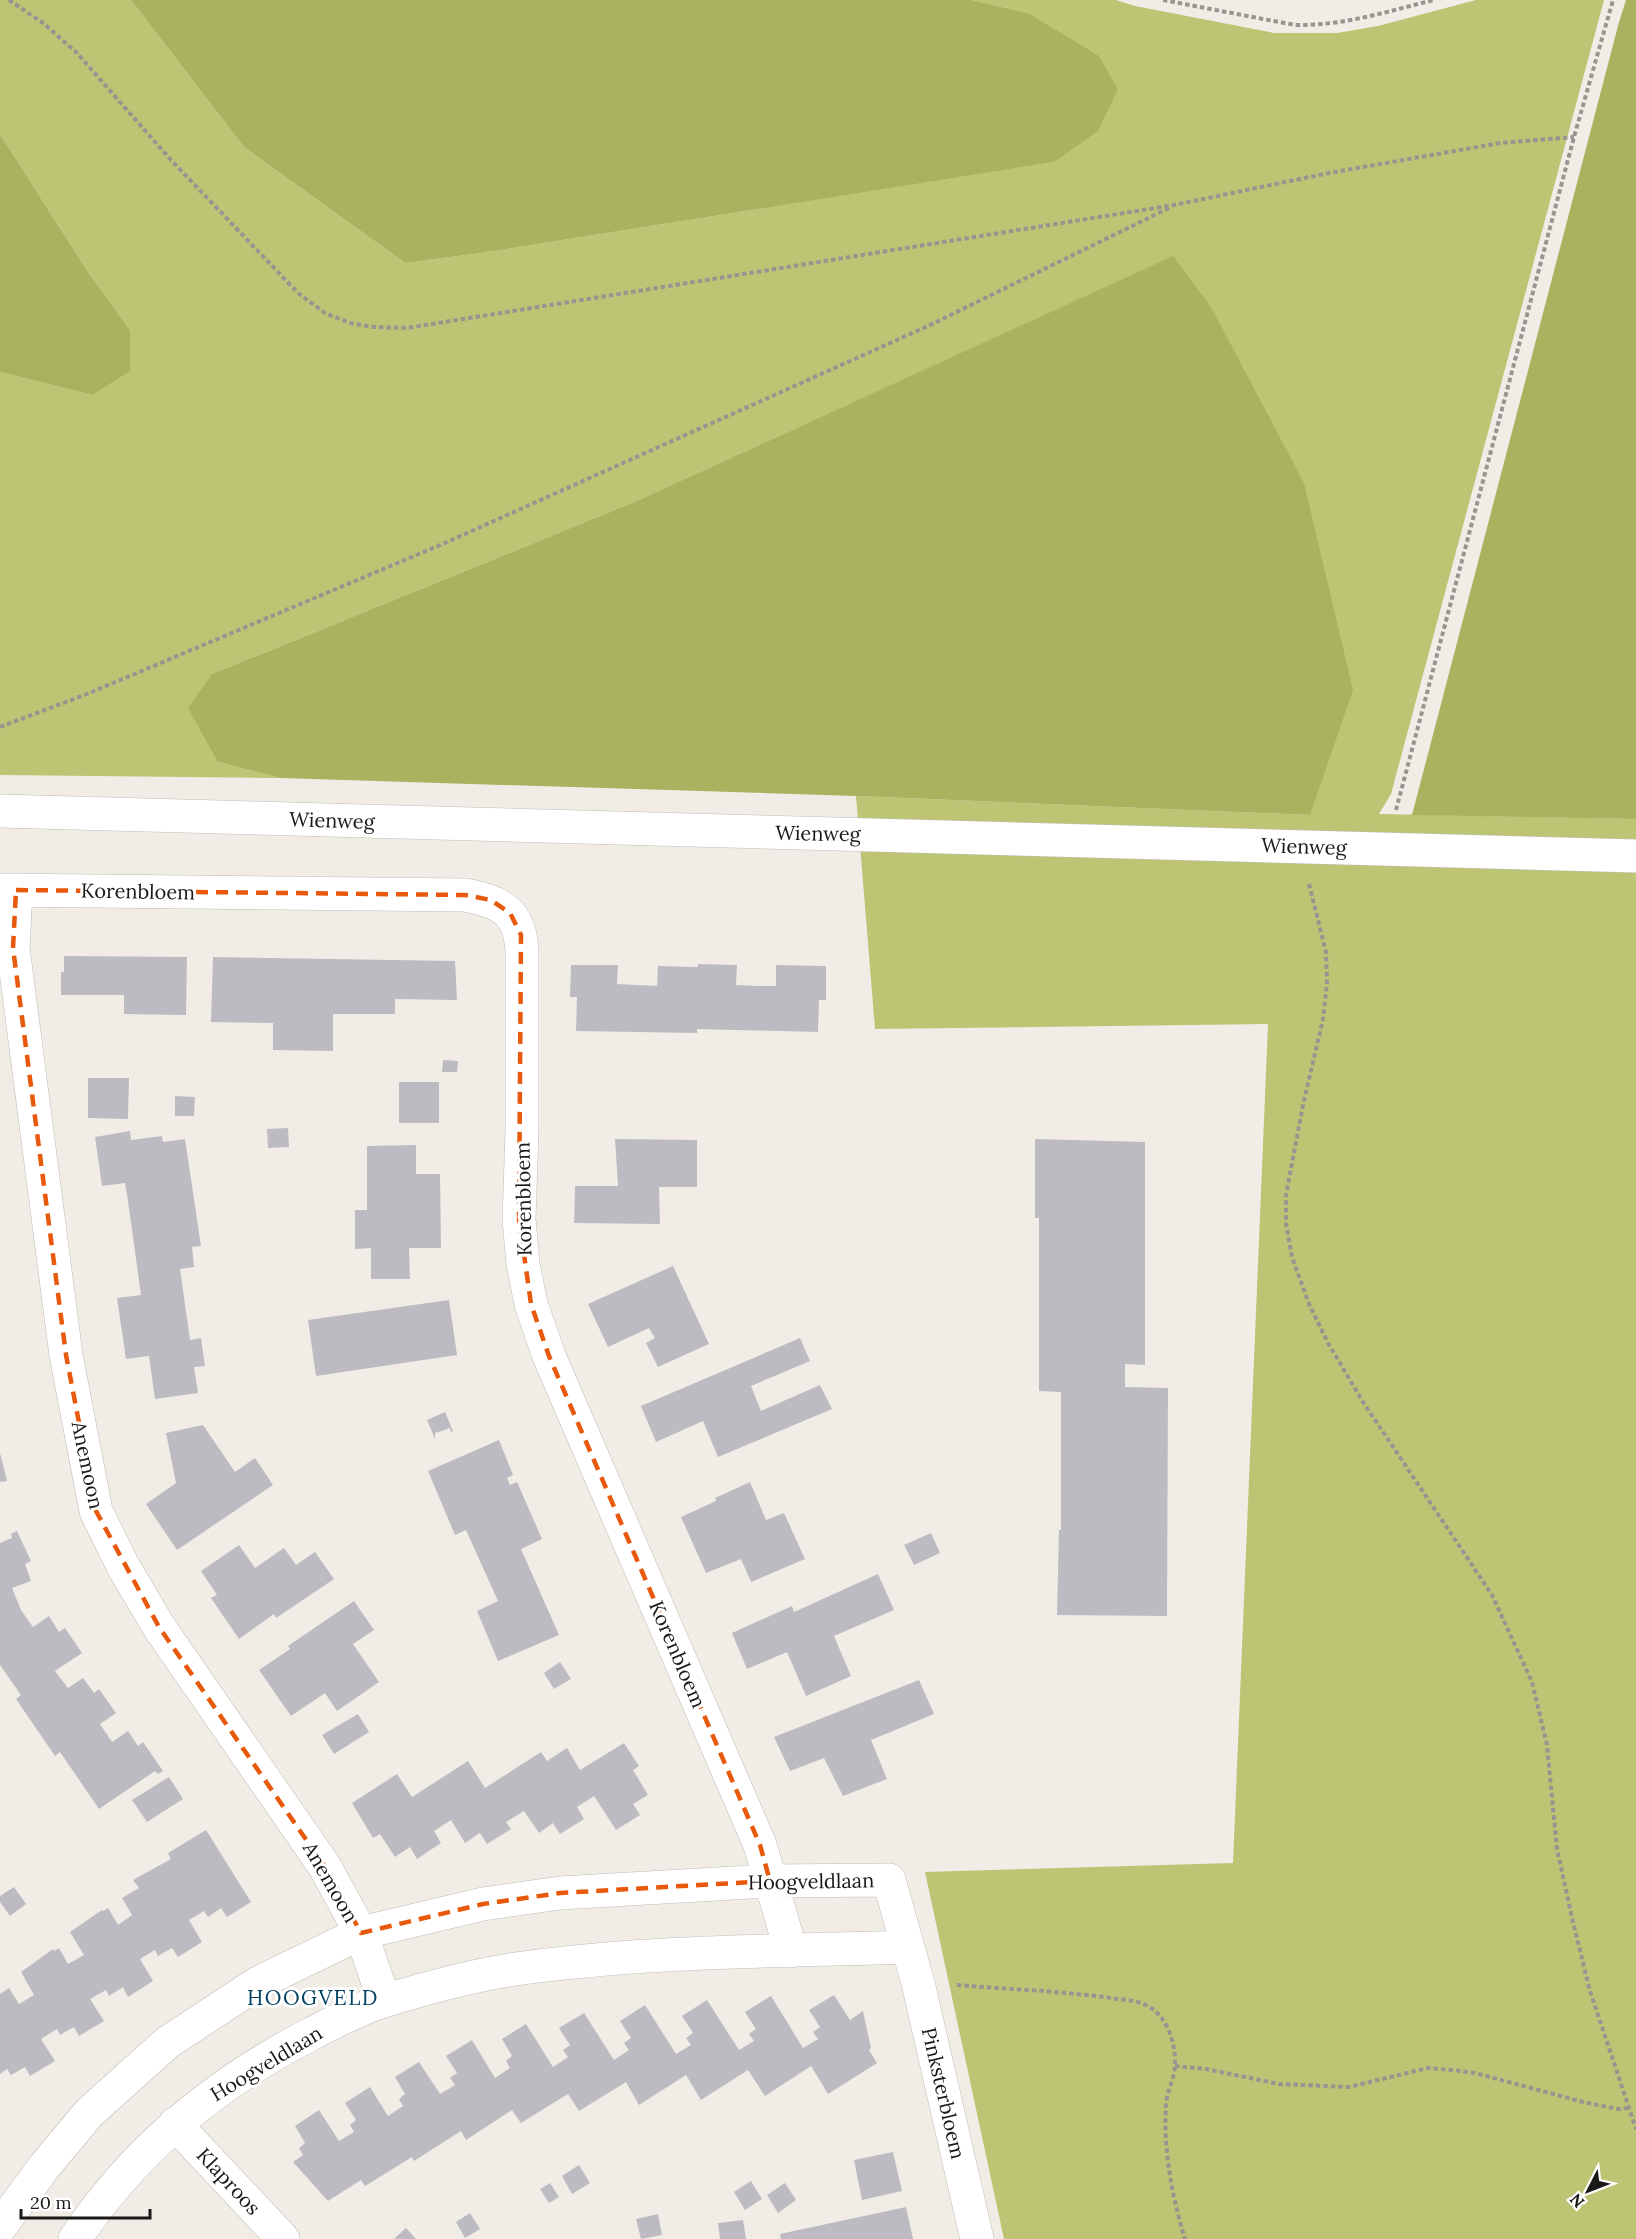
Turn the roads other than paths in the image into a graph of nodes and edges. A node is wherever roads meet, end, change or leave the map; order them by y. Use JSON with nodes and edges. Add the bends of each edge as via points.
{"nodes":[{"id":1,"x":0,"y":811,"type":"edge"},
{"id":2,"x":1636,"y":856,"type":"edge"},
{"id":3,"x":8,"y":890,"type":"edge"},
{"id":4,"x":770,"y":1881,"type":"junction"},
{"id":5,"x":361,"y":1933,"type":"junction"},
{"id":6,"x":908,"y":1947,"type":"junction"},
{"id":7,"x":791,"y":1951,"type":"junction"},
{"id":8,"x":384,"y":2000,"type":"junction"},
{"id":9,"x":175,"y":2124,"type":"junction"},
{"id":10,"x":0,"y":2227,"type":"edge"},
{"id":11,"x":75,"y":2239,"type":"edge"},
{"id":12,"x":283,"y":2239,"type":"edge"},
{"id":13,"x":977,"y":2239,"type":"edge"}],
"edges":[{"from":1,"to":2,"type":"street","name":"Wienweg"},
{"from":3,"to":4,"type":"street","name":"Korenbloem","via":[[465,895],[491,900],[510,913],[521,935],[522,951],[519,1219],[531,1304],[549,1356],[760,1845]]},
{"from":3,"to":5,"type":"street","name":"Anemoon","via":[[66,1355],[96,1511],[159,1627],[325,1867]]},
{"from":4,"to":5,"type":"street","name":"Hoogveldlaan","via":[[560,1893],[483,1904]]},
{"from":4,"to":6,"type":"street","name":"Hoogveldlaan","via":[[889,1880]]},
{"from":4,"to":7,"type":"street","name":"Korenbloem"},
{"from":5,"to":8,"type":"street","name":"Anemoon"},
{"from":5,"to":10,"type":"street","name":"Hoogveldlaan","via":[[258,1983],[168,2042],[89,2113]]},
{"from":6,"to":7,"type":"street","name":"Hoogveldlaan"},
{"from":6,"to":13,"type":"street","name":"Pinksterbloem"},
{"from":7,"to":8,"type":"street","name":"Hoogveldlaan","via":[[652,1957],[521,1969]]},
{"from":8,"to":9,"type":"street","name":"Hoogveldlaan","via":[[249,2068]]},
{"from":9,"to":11,"type":"street","name":"Hoogveldlaan","via":[[117,2184]]},
{"from":9,"to":12,"type":"street","name":"Klaproos"}]}
